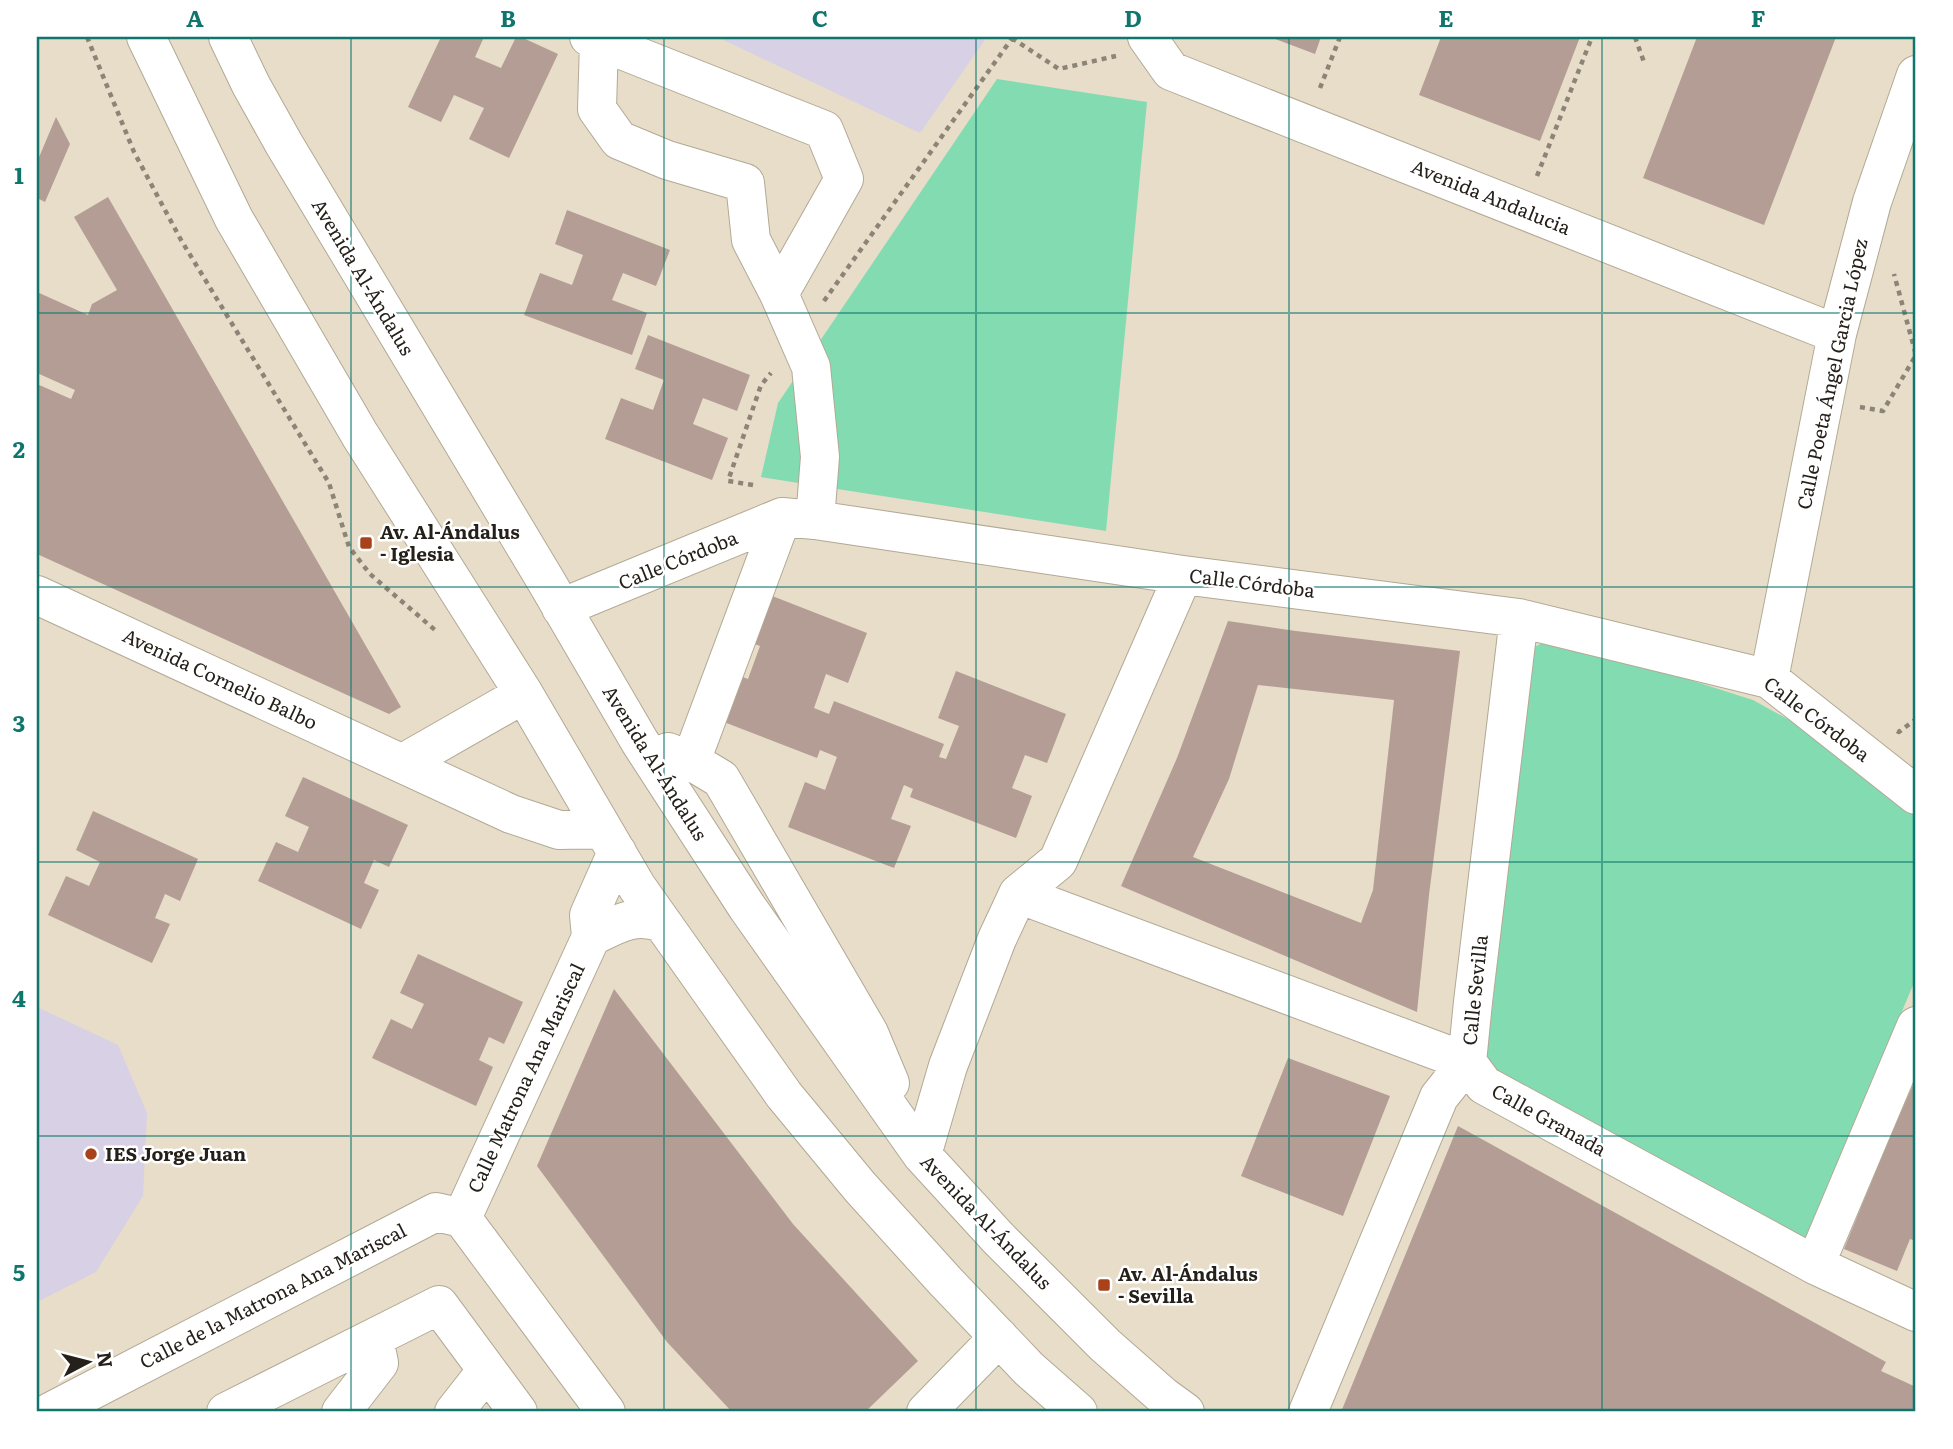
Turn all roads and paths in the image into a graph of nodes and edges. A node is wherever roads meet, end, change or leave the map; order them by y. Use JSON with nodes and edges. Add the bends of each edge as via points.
{"nodes":[{"id":1,"x":146,"y":37,"type":"edge"},
{"id":2,"x":228,"y":37,"type":"edge"},
{"id":3,"x":1012,"y":37,"type":"edge"},
{"id":4,"x":1340,"y":37,"type":"edge"},
{"id":5,"x":1592,"y":37,"type":"edge"},
{"id":6,"x":1635,"y":37,"type":"edge"},
{"id":7,"x":594,"y":39,"type":"edge"},
{"id":8,"x":1151,"y":42,"type":"edge"},
{"id":9,"x":1646,"y":65,"type":"dead end"},
{"id":10,"x":1916,"y":75,"type":"edge"},
{"id":11,"x":1306,"y":125,"type":"junction"},
{"id":12,"x":1524,"y":210,"type":"junction"},
{"id":13,"x":1856,"y":261,"type":"junction"},
{"id":14,"x":779,"y":294,"type":"junction"},
{"id":15,"x":1838,"y":334,"type":"junction"},
{"id":16,"x":799,"y":337,"type":"junction"},
{"id":17,"x":1916,"y":354,"type":"edge"},
{"id":18,"x":1824,"y":401,"type":"junction"},
{"id":19,"x":754,"y":485,"type":"dead end"},
{"id":20,"x":798,"y":518,"type":"junction"},
{"id":21,"x":1183,"y":575,"type":"junction"},
{"id":22,"x":37,"y":594,"type":"edge"},
{"id":23,"x":561,"y":608,"type":"junction"},
{"id":24,"x":1519,"y":618,"type":"junction"},
{"id":25,"x":1769,"y":679,"type":"junction"},
{"id":26,"x":524,"y":694,"type":"junction"},
{"id":27,"x":640,"y":742,"type":"junction"},
{"id":28,"x":691,"y":761,"type":"junction"},
{"id":29,"x":403,"y":763,"type":"junction"},
{"id":30,"x":1916,"y":795,"type":"edge"},
{"id":31,"x":610,"y":840,"type":"junction"},
{"id":32,"x":1018,"y":894,"type":"junction"},
{"id":33,"x":662,"y":923,"type":"junction"},
{"id":34,"x":591,"y":937,"type":"junction"},
{"id":35,"x":1916,"y":1026,"type":"edge"},
{"id":36,"x":1467,"y":1062,"type":"junction"},
{"id":37,"x":922,"y":1155,"type":"junction"},
{"id":38,"x":461,"y":1218,"type":"junction"},
{"id":39,"x":1815,"y":1265,"type":"junction"},
{"id":40,"x":1916,"y":1312,"type":"edge"},
{"id":41,"x":999,"y":1337,"type":"junction"},
{"id":42,"x":373,"y":1338,"type":"junction"},
{"id":43,"x":487,"y":1370,"type":"junction"},
{"id":44,"x":72,"y":1407,"type":"edge"},
{"id":45,"x":226,"y":1412,"type":"edge"},
{"id":46,"x":341,"y":1412,"type":"edge"},
{"id":47,"x":454,"y":1412,"type":"edge"},
{"id":48,"x":518,"y":1412,"type":"edge"},
{"id":49,"x":606,"y":1412,"type":"edge"},
{"id":50,"x":926,"y":1412,"type":"edge"},
{"id":51,"x":1078,"y":1412,"type":"edge"},
{"id":52,"x":1185,"y":1412,"type":"edge"},
{"id":53,"x":1308,"y":1412,"type":"edge"}],
"edges":[{"from":1,"to":26,"type":"street","via":[[234,219],[360,435]]},
{"from":2,"to":23,"type":"street","name":"Avenida Al-Ándalus","via":[[284,144]]},
{"from":3,"to":8,"type":"path","via":[[1059,69]]},
{"from":3,"to":16,"type":"path"},
{"from":4,"to":11,"type":"path"},
{"from":5,"to":12,"type":"path"},
{"from":6,"to":9,"type":"path"},
{"from":7,"to":14,"type":"street","via":[[597,109],[619,140],[667,160],[746,183],[751,240]]},
{"from":7,"to":14,"type":"street","via":[[824,130],[844,179]]},
{"from":8,"to":11,"type":"street","name":"Avenida Andalucia","via":[[1171,71]]},
{"from":10,"to":13,"type":"street","name":"Calle Poeta Ángel Garcia López"},
{"from":11,"to":12,"type":"street","name":"Avenida Andalucia"},
{"from":12,"to":15,"type":"street","name":"Avenida Andalucia"},
{"from":13,"to":15,"type":"street","name":"Calle Poeta Ángel Garcia López"},
{"from":13,"to":17,"type":"path","via":[[1895,274]]},
{"from":14,"to":16,"type":"street"},
{"from":15,"to":18,"type":"street","name":"Calle Poeta Ángel Garcia López"},
{"from":16,"to":19,"type":"path","via":[[761,385],[729,481]]},
{"from":16,"to":20,"type":"street","via":[[811,367],[820,457]]},
{"from":17,"to":18,"type":"path","via":[[1882,411]]},
{"from":18,"to":25,"type":"street","name":"Calle Poeta Ángel Garcia López"},
{"from":20,"to":21,"type":"street","name":"Calle Córdoba"},
{"from":20,"to":23,"type":"street","name":"Calle Córdoba"},
{"from":20,"to":28,"type":"street"},
{"from":21,"to":24,"type":"street","name":"Calle Córdoba"},
{"from":21,"to":32,"type":"street","via":[[1058,861]]},
{"from":22,"to":29,"type":"street","name":"Avenida Cornelio Balbo"},
{"from":23,"to":27,"type":"street","name":"Avenida Al-Ándalus"},
{"from":24,"to":25,"type":"street","name":"Calle Córdoba"},
{"from":24,"to":36,"type":"street","name":"Calle Sevilla"},
{"from":25,"to":30,"type":"street","name":"Calle Córdoba"},
{"from":26,"to":29,"type":"street"},
{"from":26,"to":31,"type":"street"},
{"from":27,"to":28,"type":"street"},
{"from":27,"to":37,"type":"street","name":"Avenida Al-Ándalus","via":[[747,908]]},
{"from":28,"to":37,"type":"street","via":[[721,779],[869,1033]]},
{"from":29,"to":31,"type":"street","name":"Avenida Cornelio Balbo","via":[[511,814]]},
{"from":31,"to":33,"type":"street"},
{"from":31,"to":34,"type":"street","via":[[589,915]]},
{"from":32,"to":36,"type":"street","name":"Calle Granada"},
{"from":32,"to":37,"type":"street","via":[[948,1066]]},
{"from":33,"to":34,"type":"street","via":[[638,918]]},
{"from":33,"to":41,"type":"street","via":[[784,1095],[860,1187]]},
{"from":34,"to":38,"type":"street","name":"Calle Matrona Ana Mariscal"},
{"from":35,"to":39,"type":"street"},
{"from":36,"to":39,"type":"street","name":"Calle Granada","via":[[1484,1085]]},
{"from":36,"to":53,"type":"street","name":"Calle Sevilla","via":[[1439,1097]]},
{"from":37,"to":52,"type":"street","name":"Avenida Al-Ándalus","via":[[1105,1345]]},
{"from":38,"to":44,"type":"street","name":"Calle de la Matrona Ana Mariscal","via":[[436,1212]]},
{"from":38,"to":49,"type":"street"},
{"from":39,"to":40,"type":"street","name":"Calle Granada"},
{"from":41,"to":50,"type":"street"},
{"from":41,"to":51,"type":"street"},
{"from":42,"to":43,"type":"street","via":[[439,1306]]},
{"from":42,"to":45,"type":"street"},
{"from":42,"to":46,"type":"street","via":[[379,1363]]},
{"from":43,"to":47,"type":"street"},
{"from":43,"to":48,"type":"street"}]}
